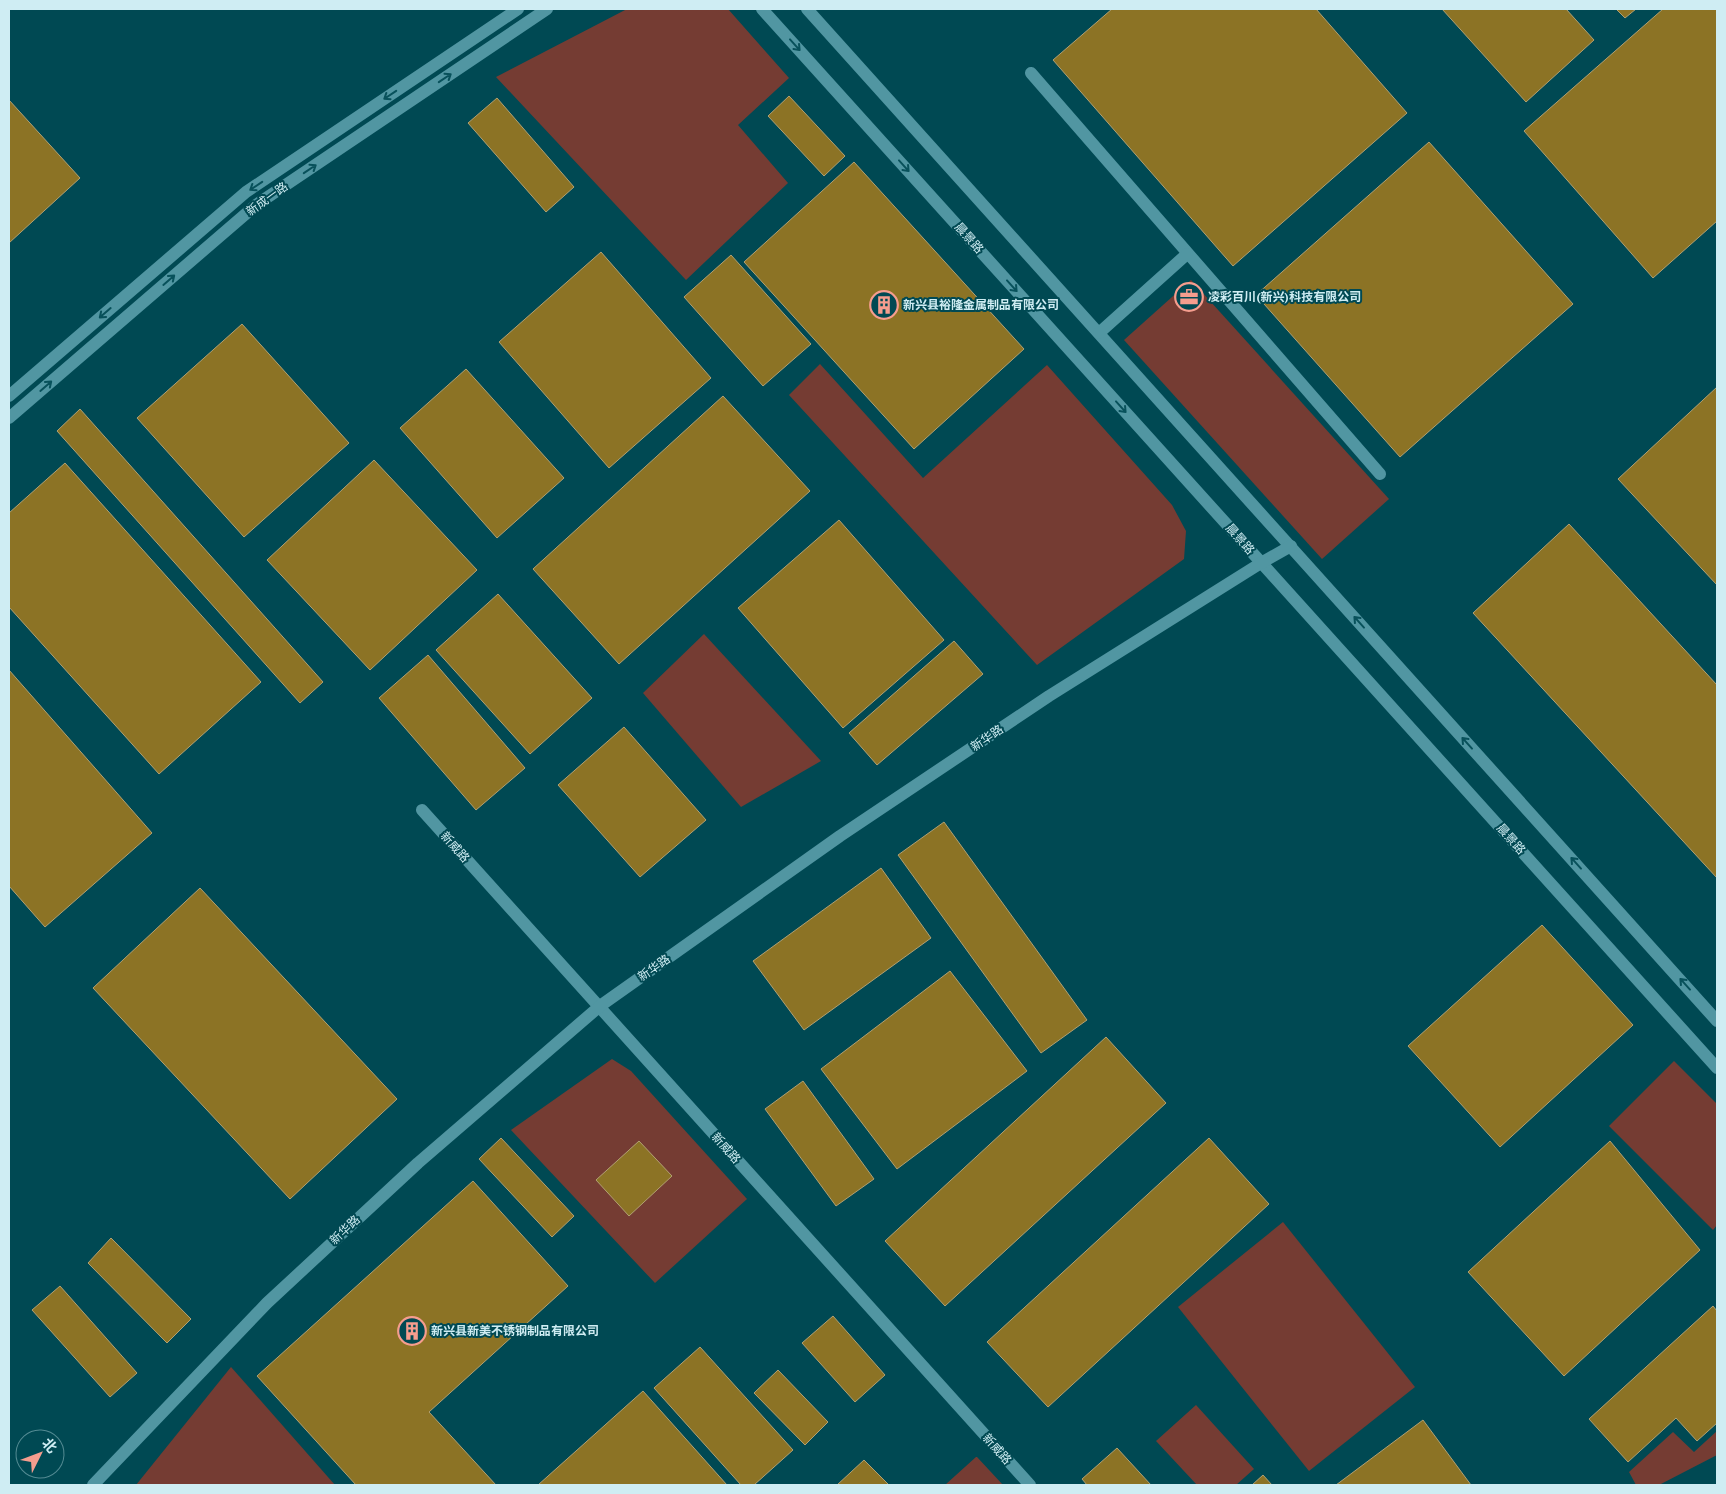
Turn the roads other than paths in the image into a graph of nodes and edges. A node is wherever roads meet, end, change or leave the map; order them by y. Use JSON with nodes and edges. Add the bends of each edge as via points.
{"nodes":[{"id":1,"x":518,"y":9,"type":"edge"},
{"id":2,"x":547,"y":9,"type":"edge"},
{"id":3,"x":762,"y":9,"type":"edge"},
{"id":4,"x":806,"y":9,"type":"edge"},
{"id":5,"x":1031,"y":73,"type":"dead end"},
{"id":6,"x":1187,"y":254,"type":"junction"},
{"id":7,"x":1099,"y":334,"type":"junction"},
{"id":8,"x":9,"y":396,"type":"edge"},
{"id":9,"x":9,"y":418,"type":"edge"},
{"id":10,"x":1380,"y":474,"type":"dead end"},
{"id":11,"x":1291,"y":546,"type":"junction"},
{"id":12,"x":1261,"y":562,"type":"junction"},
{"id":13,"x":422,"y":810,"type":"dead end"},
{"id":14,"x":600,"y":1006,"type":"junction"},
{"id":15,"x":1717,"y":1020,"type":"edge"},
{"id":16,"x":1717,"y":1068,"type":"edge"},
{"id":17,"x":93,"y":1485,"type":"edge"},
{"id":18,"x":1030,"y":1485,"type":"edge"}],
"edges":[{"from":1,"to":8,"type":"street","name":"新成一路","one_way":true,"via":[[246,192]]},
{"from":9,"to":2,"type":"street","name":"新成一路","one_way":true,"via":[[256,206]]},
{"from":3,"to":12,"type":"street","name":"晨景路","one_way":true},
{"from":4,"to":7,"type":"street"},
{"from":5,"to":6,"type":"street"},
{"from":6,"to":7,"type":"street"},
{"from":6,"to":10,"type":"street"},
{"from":7,"to":11,"type":"street"},
{"from":11,"to":12,"type":"street","name":"新华路"},
{"from":15,"to":11,"type":"street","one_way":true},
{"from":12,"to":14,"type":"street","name":"新华路","via":[[1041,701],[840,836]]},
{"from":12,"to":16,"type":"street","name":"晨景路"},
{"from":13,"to":14,"type":"street","name":"新威路"},
{"from":14,"to":17,"type":"street","name":"新华路","via":[[418,1163],[266,1303]]},
{"from":14,"to":18,"type":"street","name":"新威路"}]}
